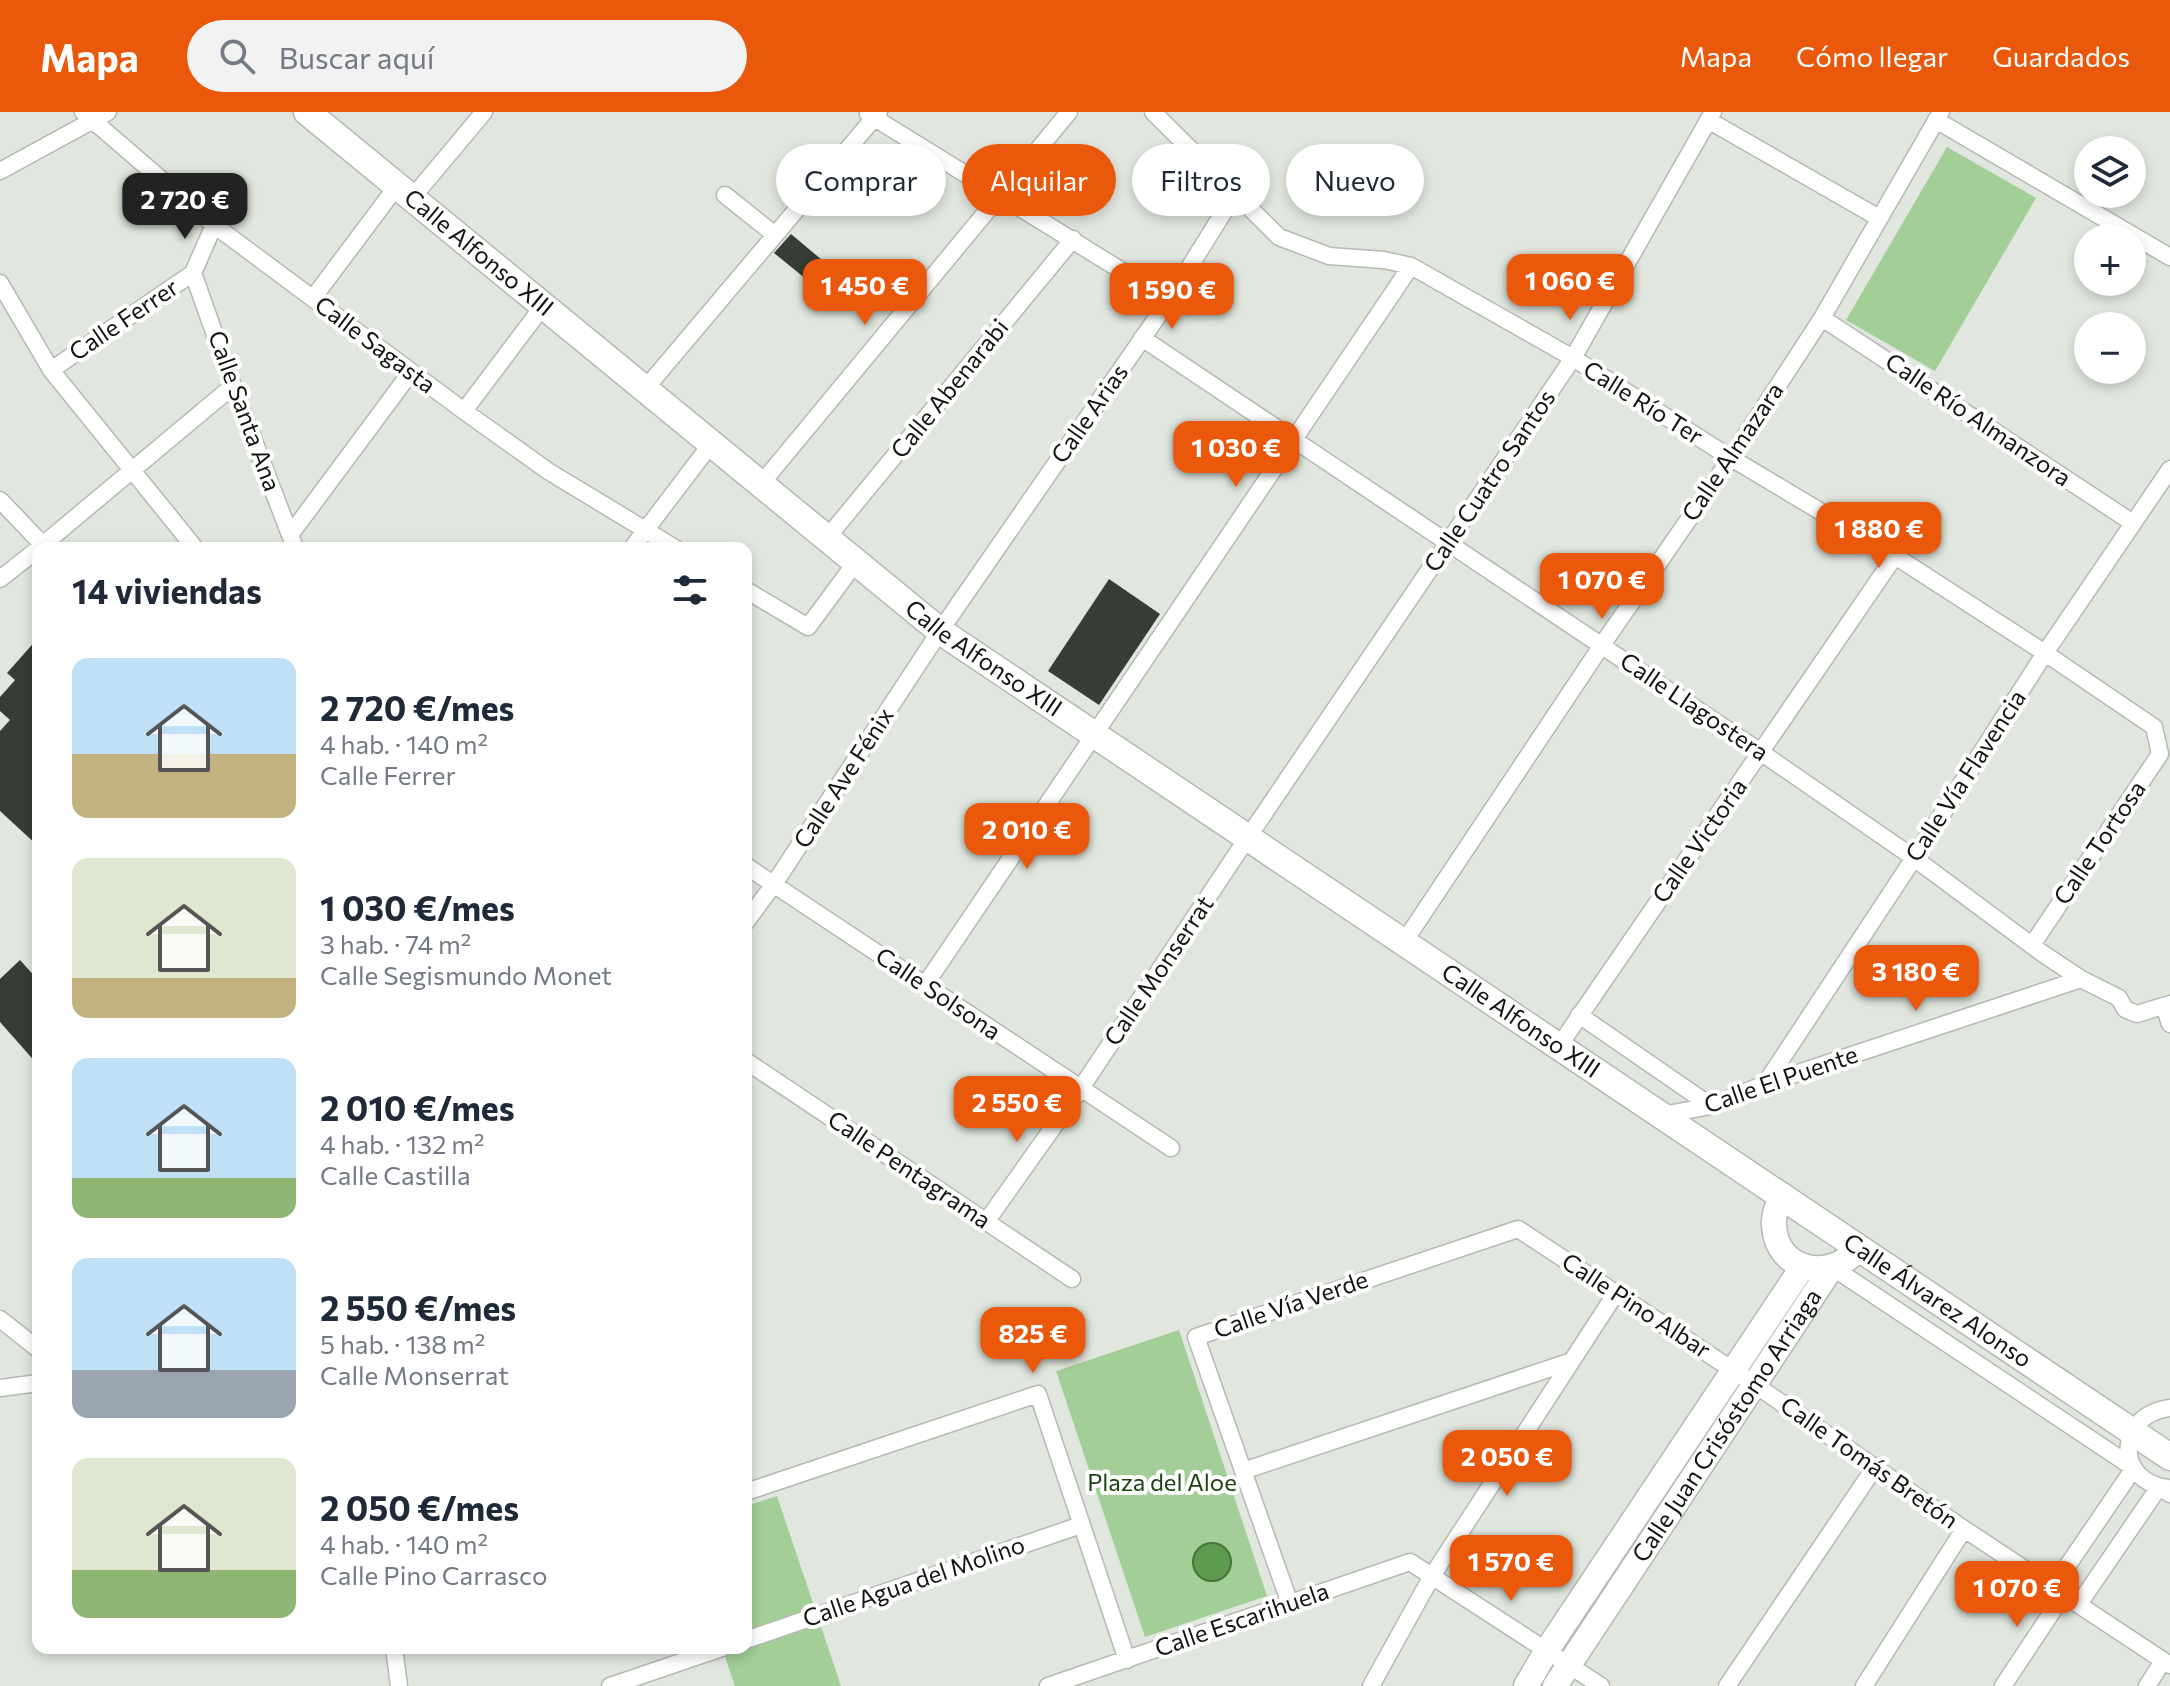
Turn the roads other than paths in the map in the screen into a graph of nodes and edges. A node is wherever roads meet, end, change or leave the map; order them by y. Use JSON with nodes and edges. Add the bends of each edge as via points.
{"nodes":[{"id":1,"x":108,"y":112,"type":"edge"},
{"id":2,"x":307,"y":112,"type":"edge"},
{"id":3,"x":484,"y":112,"type":"edge"},
{"id":4,"x":1069,"y":112,"type":"edge"},
{"id":5,"x":1153,"y":112,"type":"edge"},
{"id":6,"x":873,"y":114,"type":"edge"},
{"id":7,"x":87,"y":116,"type":"edge"},
{"id":8,"x":1710,"y":116,"type":"edge"},
{"id":9,"x":1938,"y":116,"type":"edge"},
{"id":10,"x":1043,"y":144,"type":"edge"},
{"id":11,"x":1185,"y":144,"type":"edge"},
{"id":12,"x":962,"y":170,"type":"edge"},
{"id":13,"x":0,"y":171,"type":"edge"},
{"id":14,"x":404,"y":192,"type":"junction"},
{"id":15,"x":725,"y":195,"type":"dead end"},
{"id":16,"x":984,"y":216,"type":"edge"},
{"id":17,"x":1035,"y":216,"type":"edge"},
{"id":18,"x":1221,"y":216,"type":"edge"},
{"id":19,"x":1258,"y":216,"type":"edge"},
{"id":20,"x":1879,"y":218,"type":"junction"},
{"id":21,"x":214,"y":225,"type":"junction"},
{"id":22,"x":775,"y":235,"type":"junction"},
{"id":23,"x":1073,"y":239,"type":"junction"},
{"id":24,"x":2170,"y":257,"type":"edge"},
{"id":25,"x":1411,"y":266,"type":"junction"},
{"id":26,"x":193,"y":273,"type":"junction"},
{"id":27,"x":0,"y":283,"type":"edge"},
{"id":28,"x":313,"y":298,"type":"junction"},
{"id":29,"x":1169,"y":300,"type":"junction"},
{"id":30,"x":543,"y":306,"type":"junction"},
{"id":31,"x":1822,"y":318,"type":"junction"},
{"id":32,"x":1142,"y":338,"type":"junction"},
{"id":33,"x":1573,"y":358,"type":"junction"},
{"id":34,"x":51,"y":370,"type":"junction"},
{"id":35,"x":411,"y":372,"type":"junction"},
{"id":36,"x":233,"y":386,"type":"junction"},
{"id":37,"x":645,"y":389,"type":"junction"},
{"id":38,"x":464,"y":411,"type":"junction"},
{"id":39,"x":1294,"y":440,"type":"junction"},
{"id":40,"x":711,"y":444,"type":"junction"},
{"id":41,"x":1731,"y":458,"type":"junction"},
{"id":42,"x":2170,"y":469,"type":"edge"},
{"id":43,"x":133,"y":471,"type":"junction"},
{"id":44,"x":761,"y":484,"type":"junction"},
{"id":45,"x":0,"y":500,"type":"edge"},
{"id":46,"x":2133,"y":523,"type":"junction"},
{"id":47,"x":645,"y":530,"type":"junction"},
{"id":48,"x":827,"y":538,"type":"junction"},
{"id":49,"x":293,"y":541,"type":"edge"},
{"id":50,"x":36,"y":542,"type":"edge"},
{"id":51,"x":46,"y":542,"type":"edge"},
{"id":52,"x":190,"y":542,"type":"edge"},
{"id":53,"x":636,"y":542,"type":"edge"},
{"id":54,"x":665,"y":542,"type":"edge"},
{"id":55,"x":1447,"y":544,"type":"junction"},
{"id":56,"x":32,"y":553,"type":"edge"},
{"id":57,"x":1895,"y":556,"type":"junction"},
{"id":58,"x":856,"y":562,"type":"junction"},
{"id":59,"x":0,"y":579,"type":"edge"},
{"id":60,"x":752,"y":594,"type":"edge"},
{"id":61,"x":940,"y":631,"type":"junction"},
{"id":62,"x":1602,"y":645,"type":"junction"},
{"id":63,"x":2045,"y":653,"type":"junction"},
{"id":64,"x":1095,"y":735,"type":"junction"},
{"id":65,"x":1762,"y":753,"type":"junction"},
{"id":66,"x":1248,"y":837,"type":"junction"},
{"id":67,"x":1914,"y":858,"type":"junction"},
{"id":68,"x":752,"y":870,"type":"edge"},
{"id":69,"x":774,"y":884,"type":"junction"},
{"id":70,"x":752,"y":914,"type":"edge"},
{"id":71,"x":1404,"y":942,"type":"junction"},
{"id":72,"x":2032,"y":945,"type":"junction"},
{"id":73,"x":2081,"y":979,"type":"junction"},
{"id":74,"x":925,"y":985,"type":"junction"},
{"id":75,"x":2167,"y":1005,"type":"edge"},
{"id":76,"x":1579,"y":1015,"type":"junction"},
{"id":77,"x":2170,"y":1024,"type":"edge"},
{"id":78,"x":1559,"y":1046,"type":"junction"},
{"id":79,"x":752,"y":1065,"type":"edge"},
{"id":80,"x":1765,"y":1084,"type":"junction"},
{"id":81,"x":1081,"y":1088,"type":"junction"},
{"id":82,"x":1711,"y":1106,"type":"junction"},
{"id":83,"x":1662,"y":1115,"type":"junction"},
{"id":84,"x":1706,"y":1144,"type":"joint"},
{"id":85,"x":1171,"y":1148,"type":"dead end"},
{"id":86,"x":1782,"y":1195,"type":"junction"},
{"id":87,"x":986,"y":1222,"type":"junction"},
{"id":88,"x":1518,"y":1229,"type":"joint"},
{"id":89,"x":1859,"y":1248,"type":"junction"},
{"id":90,"x":1803,"y":1266,"type":"junction"},
{"id":91,"x":1832,"y":1267,"type":"junction"},
{"id":92,"x":1072,"y":1279,"type":"dead end"},
{"id":93,"x":1616,"y":1293,"type":"junction"},
{"id":94,"x":0,"y":1319,"type":"edge"},
{"id":95,"x":32,"y":1344,"type":"edge"},
{"id":96,"x":1572,"y":1361,"type":"junction"},
{"id":97,"x":1734,"y":1370,"type":"junction"},
{"id":98,"x":32,"y":1384,"type":"edge"},
{"id":99,"x":1754,"y":1384,"type":"junction"},
{"id":100,"x":0,"y":1388,"type":"edge"},
{"id":101,"x":2170,"y":1407,"type":"edge"},
{"id":102,"x":2132,"y":1432,"type":"junction"},
{"id":103,"x":2170,"y":1457,"type":"edge"},
{"id":104,"x":1875,"y":1467,"type":"junction"},
{"id":105,"x":2134,"y":1468,"type":"junction"},
{"id":106,"x":1243,"y":1471,"type":"junction"},
{"id":107,"x":752,"y":1490,"type":"edge"},
{"id":108,"x":2166,"y":1490,"type":"edge"},
{"id":109,"x":1081,"y":1525,"type":"junction"},
{"id":110,"x":1964,"y":1529,"type":"junction"},
{"id":111,"x":1432,"y":1576,"type":"junction"},
{"id":112,"x":2058,"y":1591,"type":"junction"},
{"id":113,"x":1290,"y":1604,"type":"junction"},
{"id":114,"x":2079,"y":1604,"type":"junction"},
{"id":115,"x":752,"y":1638,"type":"edge"},
{"id":116,"x":1547,"y":1650,"type":"junction"},
{"id":117,"x":395,"y":1654,"type":"edge"},
{"id":118,"x":704,"y":1654,"type":"edge"},
{"id":119,"x":1127,"y":1660,"type":"junction"},
{"id":120,"x":2167,"y":1663,"type":"edge"},
{"id":121,"x":1568,"y":1664,"type":"junction"},
{"id":122,"x":399,"y":1686,"type":"edge"},
{"id":123,"x":610,"y":1686,"type":"edge"},
{"id":124,"x":1048,"y":1686,"type":"edge"},
{"id":125,"x":1371,"y":1686,"type":"edge"},
{"id":126,"x":1526,"y":1686,"type":"edge"},
{"id":127,"x":1555,"y":1686,"type":"edge"},
{"id":128,"x":1601,"y":1686,"type":"edge"},
{"id":129,"x":1727,"y":1686,"type":"edge"},
{"id":130,"x":1864,"y":1686,"type":"edge"},
{"id":131,"x":2003,"y":1686,"type":"edge"},
{"id":132,"x":2147,"y":1686,"type":"edge"}],
"edges":[{"from":1,"to":7,"type":"street"},
{"from":2,"to":14,"type":"main road","name":"Calle Alfonso XIII"},
{"from":3,"to":14,"type":"street"},
{"from":4,"to":10,"type":"street"},
{"from":5,"to":11,"type":"street","name":"Calle Río Ter"},
{"from":6,"to":12,"type":"street"},
{"from":6,"to":22,"type":"street"},
{"from":7,"to":13,"type":"street"},
{"from":7,"to":21,"type":"street","name":"Calle Sagasta"},
{"from":8,"to":20,"type":"street"},
{"from":8,"to":33,"type":"street","name":"Calle Cuatro Santos"},
{"from":9,"to":20,"type":"street","name":"Calle Almazara"},
{"from":9,"to":24,"type":"street"},
{"from":14,"to":28,"type":"street"},
{"from":14,"to":30,"type":"main road","name":"Calle Alfonso XIII"},
{"from":15,"to":22,"type":"street"},
{"from":16,"to":44,"type":"street"},
{"from":17,"to":23,"type":"street"},
{"from":18,"to":29,"type":"street","name":"Calle Arias"},
{"from":19,"to":25,"type":"street","name":"Calle Río Ter","via":[[1279,237],[1329,256]]},
{"from":20,"to":31,"type":"street","name":"Calle Almazara"},
{"from":21,"to":26,"type":"street","name":"Calle Ferrer"},
{"from":21,"to":28,"type":"street","name":"Calle Sagasta"},
{"from":22,"to":37,"type":"street"},
{"from":23,"to":29,"type":"street"},
{"from":23,"to":48,"type":"street","name":"Calle Abenarabi"},
{"from":25,"to":33,"type":"street","name":"Calle Río Ter"},
{"from":25,"to":39,"type":"street"},
{"from":26,"to":34,"type":"street","name":"Calle Ferrer"},
{"from":26,"to":36,"type":"street","name":"Calle Santa Ana"},
{"from":27,"to":34,"type":"street"},
{"from":28,"to":35,"type":"street","name":"Calle Sagasta"},
{"from":29,"to":32,"type":"street","name":"Calle Arias"},
{"from":30,"to":37,"type":"main road","name":"Calle Alfonso XIII"},
{"from":30,"to":38,"type":"street"},
{"from":31,"to":41,"type":"street","name":"Calle Almazara"},
{"from":31,"to":46,"type":"street","name":"Calle Río Almanzora"},
{"from":32,"to":39,"type":"street","name":"Calle Llagostera"},
{"from":32,"to":61,"type":"street","name":"Calle Arias"},
{"from":33,"to":41,"type":"street","name":"Calle Río Ter"},
{"from":33,"to":55,"type":"street","name":"Calle Cuatro Santos"},
{"from":34,"to":43,"type":"street"},
{"from":35,"to":38,"type":"street","name":"Calle Sagasta"},
{"from":35,"to":49,"type":"street"},
{"from":36,"to":43,"type":"street"},
{"from":36,"to":49,"type":"street","name":"Calle Santa Ana"},
{"from":37,"to":40,"type":"main road","name":"Calle Alfonso XIII"},
{"from":38,"to":47,"type":"street","name":"Calle Sagasta"},
{"from":39,"to":55,"type":"street","name":"Calle Llagostera"},
{"from":39,"to":64,"type":"street"},
{"from":40,"to":44,"type":"main road","name":"Calle Alfonso XIII"},
{"from":40,"to":47,"type":"street"},
{"from":41,"to":57,"type":"street","name":"Calle Río Ter"},
{"from":41,"to":62,"type":"street","name":"Calle Almazara"},
{"from":42,"to":46,"type":"street","name":"Calle Vía Flavencia"},
{"from":43,"to":51,"type":"street"},
{"from":43,"to":52,"type":"street"},
{"from":44,"to":48,"type":"main road","name":"Calle Alfonso XIII"},
{"from":45,"to":50,"type":"street"},
{"from":46,"to":63,"type":"street","name":"Calle Vía Flavencia"},
{"from":47,"to":53,"type":"street"},
{"from":47,"to":54,"type":"street","name":"Calle Sagasta"},
{"from":48,"to":58,"type":"main road","name":"Calle Alfonso XIII"},
{"from":55,"to":62,"type":"street","name":"Calle Llagostera"},
{"from":55,"to":66,"type":"street","name":"Calle Cuatro Santos"},
{"from":56,"to":59,"type":"street"},
{"from":57,"to":63,"type":"street","name":"Calle Tortosa"},
{"from":57,"to":65,"type":"street","name":"Calle Victoria"},
{"from":58,"to":60,"type":"street","via":[[808,627]]},
{"from":58,"to":61,"type":"main road","name":"Calle Alfonso XIII"},
{"from":61,"to":64,"type":"main road","name":"Calle Alfonso XIII"},
{"from":61,"to":69,"type":"street","name":"Calle Ave Fénix"},
{"from":62,"to":65,"type":"street","name":"Calle Llagostera"},
{"from":62,"to":71,"type":"street","name":"Calle Almazara"},
{"from":63,"to":67,"type":"street","name":"Calle Vía Flavencia"},
{"from":63,"to":72,"type":"street","name":"Calle Tortosa","via":[[2154,727],[2160,754]]},
{"from":64,"to":66,"type":"main road","name":"Calle Alfonso XIII"},
{"from":64,"to":74,"type":"street"},
{"from":65,"to":67,"type":"street","name":"Calle Llagostera"},
{"from":65,"to":76,"type":"street","name":"Calle Victoria"},
{"from":66,"to":71,"type":"main road","name":"Calle Alfonso XIII"},
{"from":66,"to":81,"type":"street","name":"Calle Monserrat"},
{"from":67,"to":72,"type":"street","name":"Calle Llagostera"},
{"from":67,"to":80,"type":"street","name":"Calle Vía Flavencia"},
{"from":68,"to":69,"type":"street","name":"Calle Solsona"},
{"from":69,"to":70,"type":"street","name":"Calle Ave Fénix"},
{"from":69,"to":74,"type":"street","name":"Calle Solsona"},
{"from":71,"to":78,"type":"main road","name":"Calle Alfonso XIII"},
{"from":72,"to":73,"type":"street","name":"Calle Llagostera"},
{"from":73,"to":75,"type":"street","name":"Calle Llagostera","via":[[2119,998],[2131,1013]]},
{"from":73,"to":80,"type":"street","name":"Calle El Puente"},
{"from":74,"to":81,"type":"street","name":"Calle Solsona"},
{"from":75,"to":77,"type":"street"},
{"from":76,"to":78,"type":"street","name":"Calle Victoria"},
{"from":76,"to":82,"type":"street"},
{"from":78,"to":83,"type":"main road","name":"Calle Alfonso XIII"},
{"from":79,"to":87,"type":"street","name":"Calle Pentagrama"},
{"from":80,"to":82,"type":"street","name":"Calle El Puente"},
{"from":81,"to":85,"type":"street","name":"Calle Solsona"},
{"from":81,"to":87,"type":"street","name":"Calle Monserrat"},
{"from":82,"to":83,"type":"street","name":"Calle El Puente"},
{"from":83,"to":84,"type":"main road","name":"Calle Alfonso XIII"},
{"from":84,"to":86,"type":"main road","name":"Calle Álvarez Alonso"},
{"from":86,"to":89,"type":"main road","name":"Calle Álvarez Alonso"},
{"from":86,"to":90,"type":"street","via":[[1774,1220],[1776,1238]]},
{"from":87,"to":92,"type":"street","name":"Calle Pentagrama"},
{"from":88,"to":93,"type":"street","name":"Calle Pino Albar"},
{"from":88,"to":106,"type":"street","name":"Calle Vía Verde","via":[[1196,1337]]},
{"from":89,"to":91,"type":"street"},
{"from":89,"to":102,"type":"main road","name":"Calle Álvarez Alonso"},
{"from":90,"to":91,"type":"street"},
{"from":90,"to":97,"type":"street","name":"Calle Juan Crisóstomo Arriaga"},
{"from":91,"to":99,"type":"street","name":"Calle Juan Crisóstomo Arriaga"},
{"from":91,"to":105,"type":"street","name":"Calle Álvarez Alonso"},
{"from":93,"to":96,"type":"street"},
{"from":93,"to":97,"type":"street","name":"Calle Pino Albar"},
{"from":94,"to":95,"type":"street"},
{"from":96,"to":106,"type":"street"},
{"from":96,"to":111,"type":"street"},
{"from":97,"to":99,"type":"street","name":"Calle Pino Albar"},
{"from":97,"to":116,"type":"street","name":"Calle Juan Crisóstomo Arriaga"},
{"from":98,"to":100,"type":"street"},
{"from":99,"to":104,"type":"street","name":"Calle Tomás Bretón"},
{"from":99,"to":121,"type":"street","name":"Calle Juan Crisóstomo Arriaga"},
{"from":101,"to":102,"type":"street","via":[[2146,1415]]},
{"from":102,"to":103,"type":"main road","name":"Calle Álvarez Alonso"},
{"from":102,"to":105,"type":"street","via":[[2128,1446]]},
{"from":104,"to":110,"type":"street","name":"Calle Tomás Bretón"},
{"from":104,"to":129,"type":"street"},
{"from":105,"to":108,"type":"street","name":"Calle Álvarez Alonso"},
{"from":105,"to":112,"type":"street"},
{"from":106,"to":113,"type":"street","name":"Calle Vía Verde"},
{"from":107,"to":109,"type":"street","via":[[1038,1394]]},
{"from":108,"to":114,"type":"street"},
{"from":109,"to":115,"type":"street","name":"Calle Agua del Molino"},
{"from":109,"to":119,"type":"street"},
{"from":110,"to":112,"type":"street","name":"Calle Tomás Bretón"},
{"from":110,"to":130,"type":"street"},
{"from":111,"to":113,"type":"street","name":"Calle Escarihuela","via":[[1410,1562]]},
{"from":111,"to":116,"type":"street"},
{"from":111,"to":125,"type":"street"},
{"from":112,"to":114,"type":"street","name":"Calle Tomás Bretón"},
{"from":112,"to":131,"type":"street"},
{"from":113,"to":119,"type":"street","name":"Calle Escarihuela"},
{"from":114,"to":120,"type":"street","name":"Calle Tomás Bretón"},
{"from":116,"to":121,"type":"street"},
{"from":116,"to":126,"type":"street","name":"Calle Juan Crisóstomo Arriaga"},
{"from":117,"to":122,"type":"street"},
{"from":118,"to":123,"type":"street"},
{"from":119,"to":124,"type":"street","name":"Calle Escarihuela"},
{"from":120,"to":132,"type":"street"},
{"from":121,"to":127,"type":"street","name":"Calle Juan Crisóstomo Arriaga"},
{"from":121,"to":128,"type":"street"}]}
